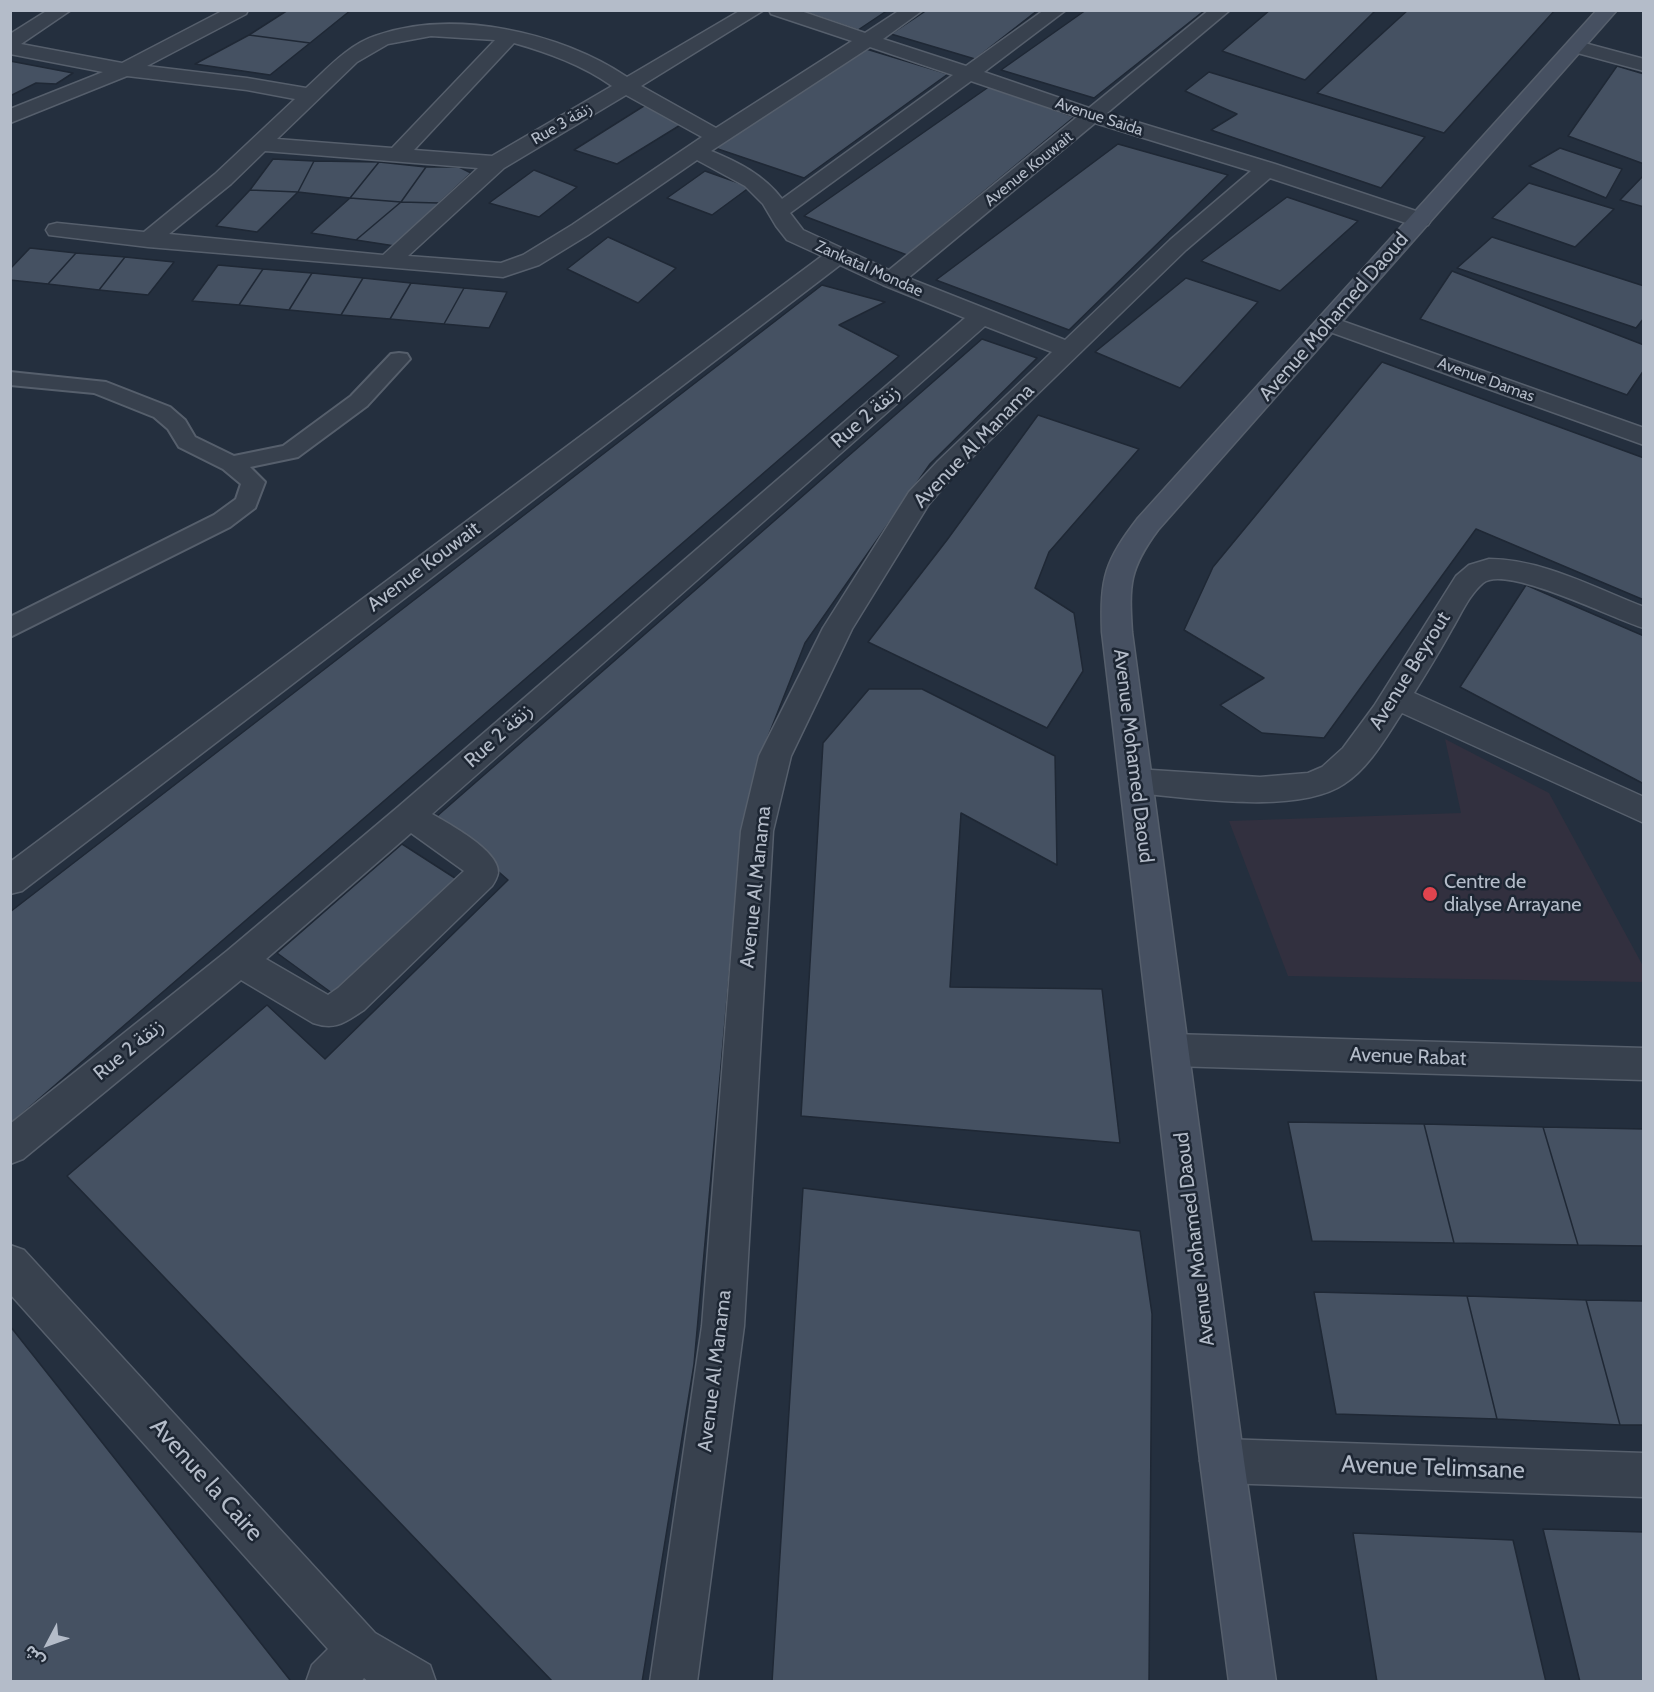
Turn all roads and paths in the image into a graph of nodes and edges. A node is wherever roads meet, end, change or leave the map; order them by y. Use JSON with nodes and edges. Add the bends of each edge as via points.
{"nodes":[{"id":1,"x":62,"y":10,"type":"edge"},
{"id":2,"x":239,"y":10,"type":"edge"},
{"id":3,"x":755,"y":10,"type":"edge"},
{"id":4,"x":778,"y":10,"type":"edge"},
{"id":5,"x":914,"y":10,"type":"edge"},
{"id":6,"x":1057,"y":10,"type":"edge"},
{"id":7,"x":1221,"y":10,"type":"edge"},
{"id":8,"x":1608,"y":10,"type":"edge"},
{"id":9,"x":493,"y":16,"type":"dead end"},
{"id":10,"x":465,"y":31,"type":"junction"},
{"id":11,"x":510,"y":36,"type":"junction"},
{"id":12,"x":869,"y":39,"type":"junction"},
{"id":13,"x":10,"y":43,"type":"edge"},
{"id":14,"x":1577,"y":47,"type":"junction"},
{"id":15,"x":10,"y":48,"type":"edge"},
{"id":16,"x":1644,"y":65,"type":"edge"},
{"id":17,"x":125,"y":70,"type":"junction"},
{"id":18,"x":971,"y":75,"type":"junction"},
{"id":19,"x":626,"y":86,"type":"junction"},
{"id":20,"x":309,"y":95,"type":"junction"},
{"id":21,"x":1094,"y":116,"type":"junction"},
{"id":22,"x":10,"y":117,"type":"edge"},
{"id":23,"x":717,"y":136,"type":"junction"},
{"id":24,"x":258,"y":144,"type":"junction"},
{"id":25,"x":696,"y":152,"type":"junction"},
{"id":26,"x":397,"y":155,"type":"junction"},
{"id":27,"x":496,"y":163,"type":"junction"},
{"id":28,"x":1267,"y":169,"type":"junction"},
{"id":29,"x":779,"y":211,"type":"junction"},
{"id":30,"x":1420,"y":220,"type":"junction"},
{"id":31,"x":57,"y":230,"type":"dead end"},
{"id":32,"x":148,"y":240,"type":"junction"},
{"id":33,"x":838,"y":255,"type":"junction"},
{"id":34,"x":388,"y":262,"type":"junction"},
{"id":35,"x":891,"y":280,"type":"junction"},
{"id":36,"x":981,"y":317,"type":"junction"},
{"id":37,"x":1328,"y":323,"type":"junction"},
{"id":38,"x":1068,"y":350,"type":"junction"},
{"id":39,"x":399,"y":359,"type":"dead end"},
{"id":40,"x":10,"y":378,"type":"edge"},
{"id":41,"x":1644,"y":437,"type":"edge"},
{"id":42,"x":231,"y":464,"type":"junction"},
{"id":43,"x":1644,"y":618,"type":"edge"},
{"id":44,"x":10,"y":628,"type":"edge"},
{"id":45,"x":1397,"y":698,"type":"junction"},
{"id":46,"x":1136,"y":781,"type":"junction"},
{"id":47,"x":1644,"y":811,"type":"edge"},
{"id":48,"x":409,"y":816,"type":"junction"},
{"id":49,"x":10,"y":881,"type":"edge"},
{"id":50,"x":239,"y":961,"type":"junction"},
{"id":51,"x":1172,"y":1050,"type":"junction"},
{"id":52,"x":1644,"y":1064,"type":"edge"},
{"id":53,"x":10,"y":1147,"type":"edge"},
{"id":54,"x":10,"y":1264,"type":"edge"},
{"id":55,"x":1222,"y":1461,"type":"junction"},
{"id":56,"x":1644,"y":1474,"type":"edge"},
{"id":57,"x":344,"y":1665,"type":"edge"},
{"id":58,"x":413,"y":1682,"type":"edge"},
{"id":59,"x":674,"y":1682,"type":"edge"},
{"id":60,"x":1253,"y":1682,"type":"edge"}],
"edges":[{"from":1,"to":13,"type":"street"},
{"from":2,"to":17,"type":"street"},
{"from":3,"to":19,"type":"street","name":"Rue 3 زنقة"},
{"from":4,"to":12,"type":"street","name":"Avenue Saida"},
{"from":5,"to":12,"type":"street"},
{"from":6,"to":18,"type":"street"},
{"from":7,"to":21,"type":"street","name":"Avenue Kouwait"},
{"from":8,"to":14,"type":"street","name":"Avenue Mohamed Daoud"},
{"from":9,"to":10,"type":"street"},
{"from":10,"to":11,"type":"street"},
{"from":10,"to":20,"type":"street","via":[[431,30],[381,40],[350,58]]},
{"from":11,"to":19,"type":"street","via":[[585,61]]},
{"from":11,"to":26,"type":"street"},
{"from":12,"to":18,"type":"street","name":"Avenue Saida"},
{"from":12,"to":23,"type":"street"},
{"from":14,"to":16,"type":"street"},
{"from":14,"to":30,"type":"street","name":"Avenue Mohamed Daoud"},
{"from":15,"to":17,"type":"street"},
{"from":17,"to":20,"type":"street"},
{"from":17,"to":22,"type":"street"},
{"from":18,"to":21,"type":"street","name":"Avenue Saida"},
{"from":18,"to":29,"type":"street"},
{"from":19,"to":23,"type":"street"},
{"from":19,"to":27,"type":"street","name":"Rue 3 زنقة"},
{"from":20,"to":24,"type":"street"},
{"from":21,"to":28,"type":"street","name":"Avenue Saida"},
{"from":21,"to":35,"type":"street","name":"Avenue Kouwait"},
{"from":23,"to":25,"type":"street"},
{"from":24,"to":26,"type":"street"},
{"from":24,"to":32,"type":"street","via":[[223,179]]},
{"from":25,"to":29,"type":"street","name":"Zankatal Mondae","via":[[753,182]]},
{"from":25,"to":34,"type":"street","via":[[580,230],[518,266],[503,270]]},
{"from":26,"to":27,"type":"street"},
{"from":27,"to":34,"type":"street","name":"Rue 3 زنقة"},
{"from":28,"to":30,"type":"street","name":"Avenue Saida"},
{"from":28,"to":38,"type":"street","name":"Avenue Al Manama","via":[[1178,245]]},
{"from":29,"to":33,"type":"street","name":"Zankatal Mondae","via":[[792,233]]},
{"from":30,"to":37,"type":"street","name":"Avenue Mohamed Daoud"},
{"from":31,"to":32,"type":"street"},
{"from":32,"to":34,"type":"street"},
{"from":33,"to":35,"type":"street","name":"Zankatal Mondae"},
{"from":33,"to":49,"type":"street","name":"Avenue Kouwait"},
{"from":35,"to":36,"type":"street","name":"Zankatal Mondae"},
{"from":36,"to":38,"type":"street","name":"Zankatal Mondae"},
{"from":36,"to":48,"type":"street","name":"Rue 2 زنقة"},
{"from":37,"to":41,"type":"street","name":"Avenue Damas"},
{"from":37,"to":46,"type":"street","name":"Avenue Mohamed Daoud","via":[[1148,524],[1120,562],[1117,621]]},
{"from":38,"to":59,"type":"street","name":"Avenue Al Manama","via":[[919,498],[838,628],[775,756],[757,831],[723,1326]]},
{"from":39,"to":42,"type":"lane","via":[[359,401],[290,452]]},
{"from":40,"to":42,"type":"lane","via":[[98,387],[162,412],[177,425],[187,442]]},
{"from":42,"to":44,"type":"lane","via":[[253,482],[247,503],[222,521]]},
{"from":43,"to":45,"type":"street","name":"Avenue Beyrout","via":[[1546,581],[1487,569],[1472,577],[1461,590]]},
{"from":45,"to":46,"type":"street","name":"Avenue Beyrout","via":[[1354,756],[1323,781],[1295,788],[1251,789]]},
{"from":45,"to":47,"type":"street"},
{"from":46,"to":51,"type":"street","name":"Avenue Mohamed Daoud"},
{"from":48,"to":50,"type":"street","name":"Rue 2 زنقة"},
{"from":48,"to":50,"type":"street","via":[[468,855],[482,871],[351,999],[326,1012]]},
{"from":50,"to":53,"type":"street","name":"Rue 2 زنقة"},
{"from":51,"to":52,"type":"street","name":"Avenue Rabat"},
{"from":51,"to":55,"type":"street","name":"Avenue Mohamed Daoud"},
{"from":54,"to":57,"type":"street","name":"Avenue la Caire"},
{"from":55,"to":56,"type":"street","name":"Avenue Telimsane"},
{"from":55,"to":60,"type":"street","name":"Avenue Mohamed Daoud"},
{"from":57,"to":58,"type":"street","name":"Avenue la Caire"}]}
